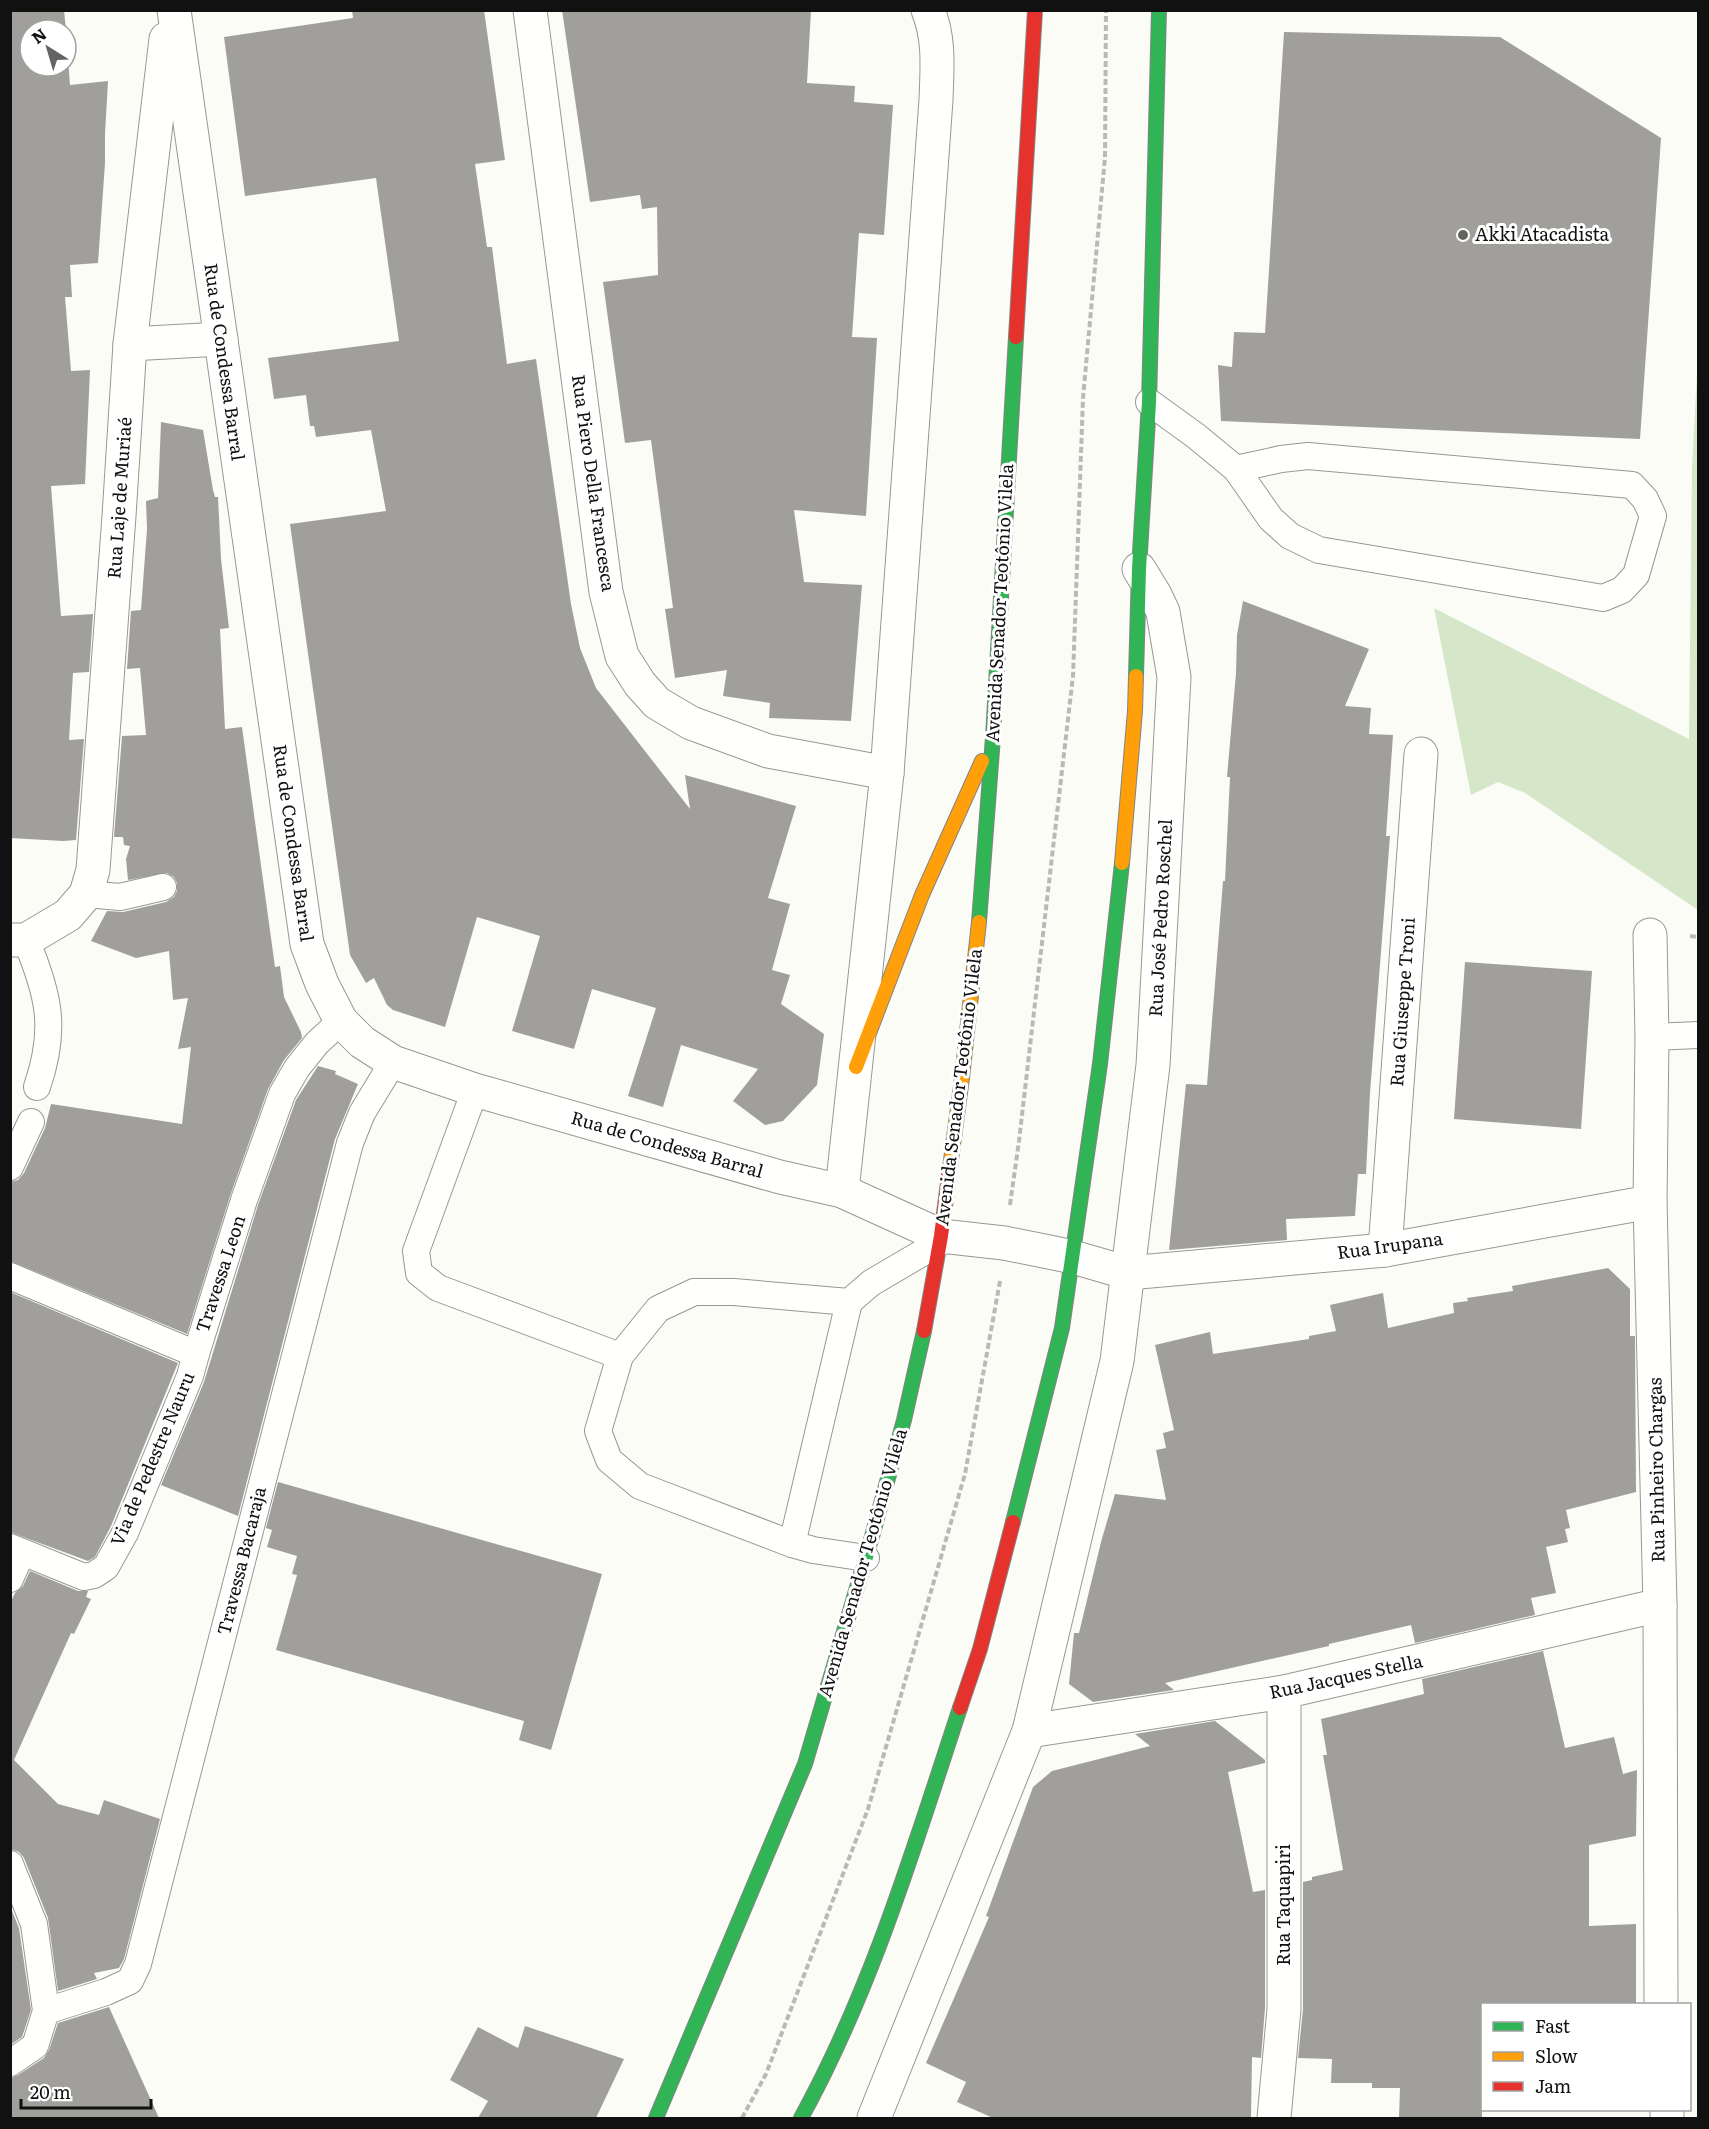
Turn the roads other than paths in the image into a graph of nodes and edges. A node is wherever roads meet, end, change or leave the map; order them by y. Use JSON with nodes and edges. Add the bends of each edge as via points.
{"nodes":[{"id":1,"x":172,"y":10,"type":"edge"},
{"id":2,"x":530,"y":10,"type":"edge"},
{"id":3,"x":928,"y":10,"type":"edge"},
{"id":4,"x":1035,"y":10,"type":"edge"},
{"id":5,"x":1159,"y":10,"type":"edge"},
{"id":6,"x":221,"y":339,"type":"junction"},
{"id":7,"x":130,"y":344,"type":"junction"},
{"id":8,"x":1149,"y":402,"type":"junction"},
{"id":9,"x":1236,"y":469,"type":"junction"},
{"id":10,"x":1139,"y":569,"type":"junction"},
{"id":11,"x":993,"y":737,"type":"junction"},
{"id":12,"x":1420,"y":754,"type":"dead end"},
{"id":13,"x":887,"y":773,"type":"junction"},
{"id":14,"x":163,"y":887,"type":"dead end"},
{"id":15,"x":86,"y":894,"type":"junction"},
{"id":16,"x":1650,"y":935,"type":"dead end"},
{"id":17,"x":18,"y":940,"type":"edge"},
{"id":18,"x":341,"y":1021,"type":"junction"},
{"id":19,"x":1698,"y":1035,"type":"edge"},
{"id":20,"x":1653,"y":1037,"type":"junction"},
{"id":21,"x":393,"y":1062,"type":"junction"},
{"id":22,"x":856,"y":1067,"type":"junction"},
{"id":23,"x":37,"y":1087,"type":"dead end"},
{"id":24,"x":475,"y":1090,"type":"junction"},
{"id":25,"x":31,"y":1122,"type":"dead end"},
{"id":26,"x":10,"y":1167,"type":"edge"},
{"id":27,"x":842,"y":1191,"type":"junction"},
{"id":28,"x":1650,"y":1202,"type":"junction"},
{"id":29,"x":940,"y":1239,"type":"junction"},
{"id":30,"x":1385,"y":1250,"type":"junction"},
{"id":31,"x":1073,"y":1257,"type":"junction"},
{"id":32,"x":1128,"y":1273,"type":"junction"},
{"id":33,"x":10,"y":1276,"type":"edge"},
{"id":34,"x":849,"y":1302,"type":"junction"},
{"id":35,"x":196,"y":1354,"type":"junction"},
{"id":36,"x":620,"y":1356,"type":"junction"},
{"id":37,"x":792,"y":1544,"type":"junction"},
{"id":38,"x":16,"y":1549,"type":"edge"},
{"id":39,"x":866,"y":1558,"type":"junction"},
{"id":40,"x":10,"y":1579,"type":"edge"},
{"id":41,"x":1660,"y":1605,"type":"junction"},
{"id":42,"x":1284,"y":1692,"type":"junction"},
{"id":43,"x":1029,"y":1731,"type":"junction"},
{"id":44,"x":10,"y":1864,"type":"edge"},
{"id":45,"x":1661,"y":2003,"type":"edge"},
{"id":46,"x":46,"y":2011,"type":"junction"},
{"id":47,"x":10,"y":2063,"type":"edge"},
{"id":48,"x":656,"y":2118,"type":"edge"},
{"id":49,"x":801,"y":2118,"type":"edge"},
{"id":50,"x":874,"y":2118,"type":"edge"},
{"id":51,"x":1274,"y":2118,"type":"edge"}],
"edges":[{"from":1,"to":6,"type":"street","name":"Rua de Condessa Barral"},
{"from":1,"to":7,"type":"street","name":"Rua Laje de Muriaé"},
{"from":2,"to":13,"type":"street","name":"Rua Piero Della Francesca","via":[[606,592],[622,656],[657,703],[691,723],[768,751]]},
{"from":3,"to":13,"type":"street","via":[[937,45],[936,100]]},
{"from":4,"to":11,"type":"main road","name":"Avenida Senador Teotônio Vilela"},
{"from":5,"to":8,"type":"main road"},
{"from":6,"to":7,"type":"street"},
{"from":6,"to":18,"type":"street","name":"Rua de Condessa Barral","via":[[307,944]]},
{"from":7,"to":15,"type":"street","name":"Rua Laje de Muriaé","via":[[93,870]]},
{"from":8,"to":9,"type":"lane"},
{"from":8,"to":10,"type":"main road"},
{"from":9,"to":9,"type":"lane","via":[[1271,519],[1290,537],[1319,550],[1603,598],[1622,590],[1636,575],[1653,516],[1645,499],[1632,486],[1308,456]]},
{"from":10,"to":31,"type":"main road","via":[[1135,711],[1119,894]]},
{"from":10,"to":32,"type":"street","name":"Rua José Pedro Roschel","via":[[1163,612],[1174,676],[1153,1065]]},
{"from":11,"to":22,"type":"main road","via":[[922,895]]},
{"from":11,"to":29,"type":"main road","name":"Avenida Senador Teotônio Vilela","via":[[978,929]]},
{"from":12,"to":30,"type":"street","name":"Rua Giuseppe Troni"},
{"from":13,"to":22,"type":"street"},
{"from":14,"to":15,"type":"lane","via":[[120,897]]},
{"from":15,"to":17,"type":"street","name":"Rua Laje de Muriaé","via":[[68,915]]},
{"from":16,"to":20,"type":"street","name":"Rua Pinheiro Chargas"},
{"from":17,"to":23,"type":"lane","via":[[39,970],[47,998],[50,1034]]},
{"from":18,"to":21,"type":"street","name":"Rua de Condessa Barral","via":[[362,1042]]},
{"from":18,"to":35,"type":"lane","name":"Travessa Leon","via":[[317,1043],[282,1094]]},
{"from":19,"to":20,"type":"lane"},
{"from":20,"to":28,"type":"street","name":"Rua Pinheiro Chargas"},
{"from":21,"to":24,"type":"street","name":"Rua de Condessa Barral"},
{"from":21,"to":46,"type":"lane","name":"Travessa Bacaraja","via":[[362,1113],[350,1143],[138,1964],[129,1981]]},
{"from":22,"to":27,"type":"street"},
{"from":24,"to":27,"type":"street","name":"Rua de Condessa Barral"},
{"from":24,"to":36,"type":"lane","via":[[416,1251],[419,1273],[438,1288]]},
{"from":25,"to":26,"type":"lane"},
{"from":27,"to":29,"type":"street","name":"Rua de Condessa Barral"},
{"from":28,"to":30,"type":"street","name":"Rua Irupana"},
{"from":28,"to":41,"type":"street","name":"Rua Pinheiro Chargas"},
{"from":29,"to":31,"type":"street","name":"Rua de Condessa Barral","via":[[1004,1243]]},
{"from":29,"to":34,"type":"lane"},
{"from":29,"to":39,"type":"main road","name":"Avenida Senador Teotônio Vilela","via":[[904,1420]]},
{"from":30,"to":32,"type":"street","name":"Rua Irupana"},
{"from":31,"to":32,"type":"street","name":"Rua de Condessa Barral"},
{"from":31,"to":49,"type":"main road","via":[[1057,1352],[980,1648],[861,1992]]},
{"from":32,"to":43,"type":"street","via":[[1117,1362]]},
{"from":33,"to":35,"type":"lane","name":"Travessa Leon"},
{"from":34,"to":36,"type":"lane","via":[[694,1292],[658,1309]]},
{"from":34,"to":37,"type":"lane"},
{"from":35,"to":38,"type":"lane","name":"Via de Pedestre Nauru","via":[[125,1533],[106,1567],[84,1577]]},
{"from":36,"to":37,"type":"lane","via":[[598,1431],[609,1460],[640,1486]]},
{"from":37,"to":39,"type":"lane"},
{"from":38,"to":40,"type":"lane"},
{"from":39,"to":48,"type":"main road","name":"Avenida Senador Teotônio Vilela","via":[[805,1764]]},
{"from":41,"to":42,"type":"street","name":"Rua Jacques Stella"},
{"from":41,"to":45,"type":"street","name":"Rua Pinheiro Chargas"},
{"from":42,"to":43,"type":"street","name":"Rua Jacques Stella"},
{"from":42,"to":51,"type":"street","name":"Rua Taquapiri","via":[[1284,2009]]},
{"from":43,"to":50,"type":"street"},
{"from":44,"to":46,"type":"lane","via":[[34,1924]]},
{"from":46,"to":47,"type":"lane","via":[[35,2046]]}]}
